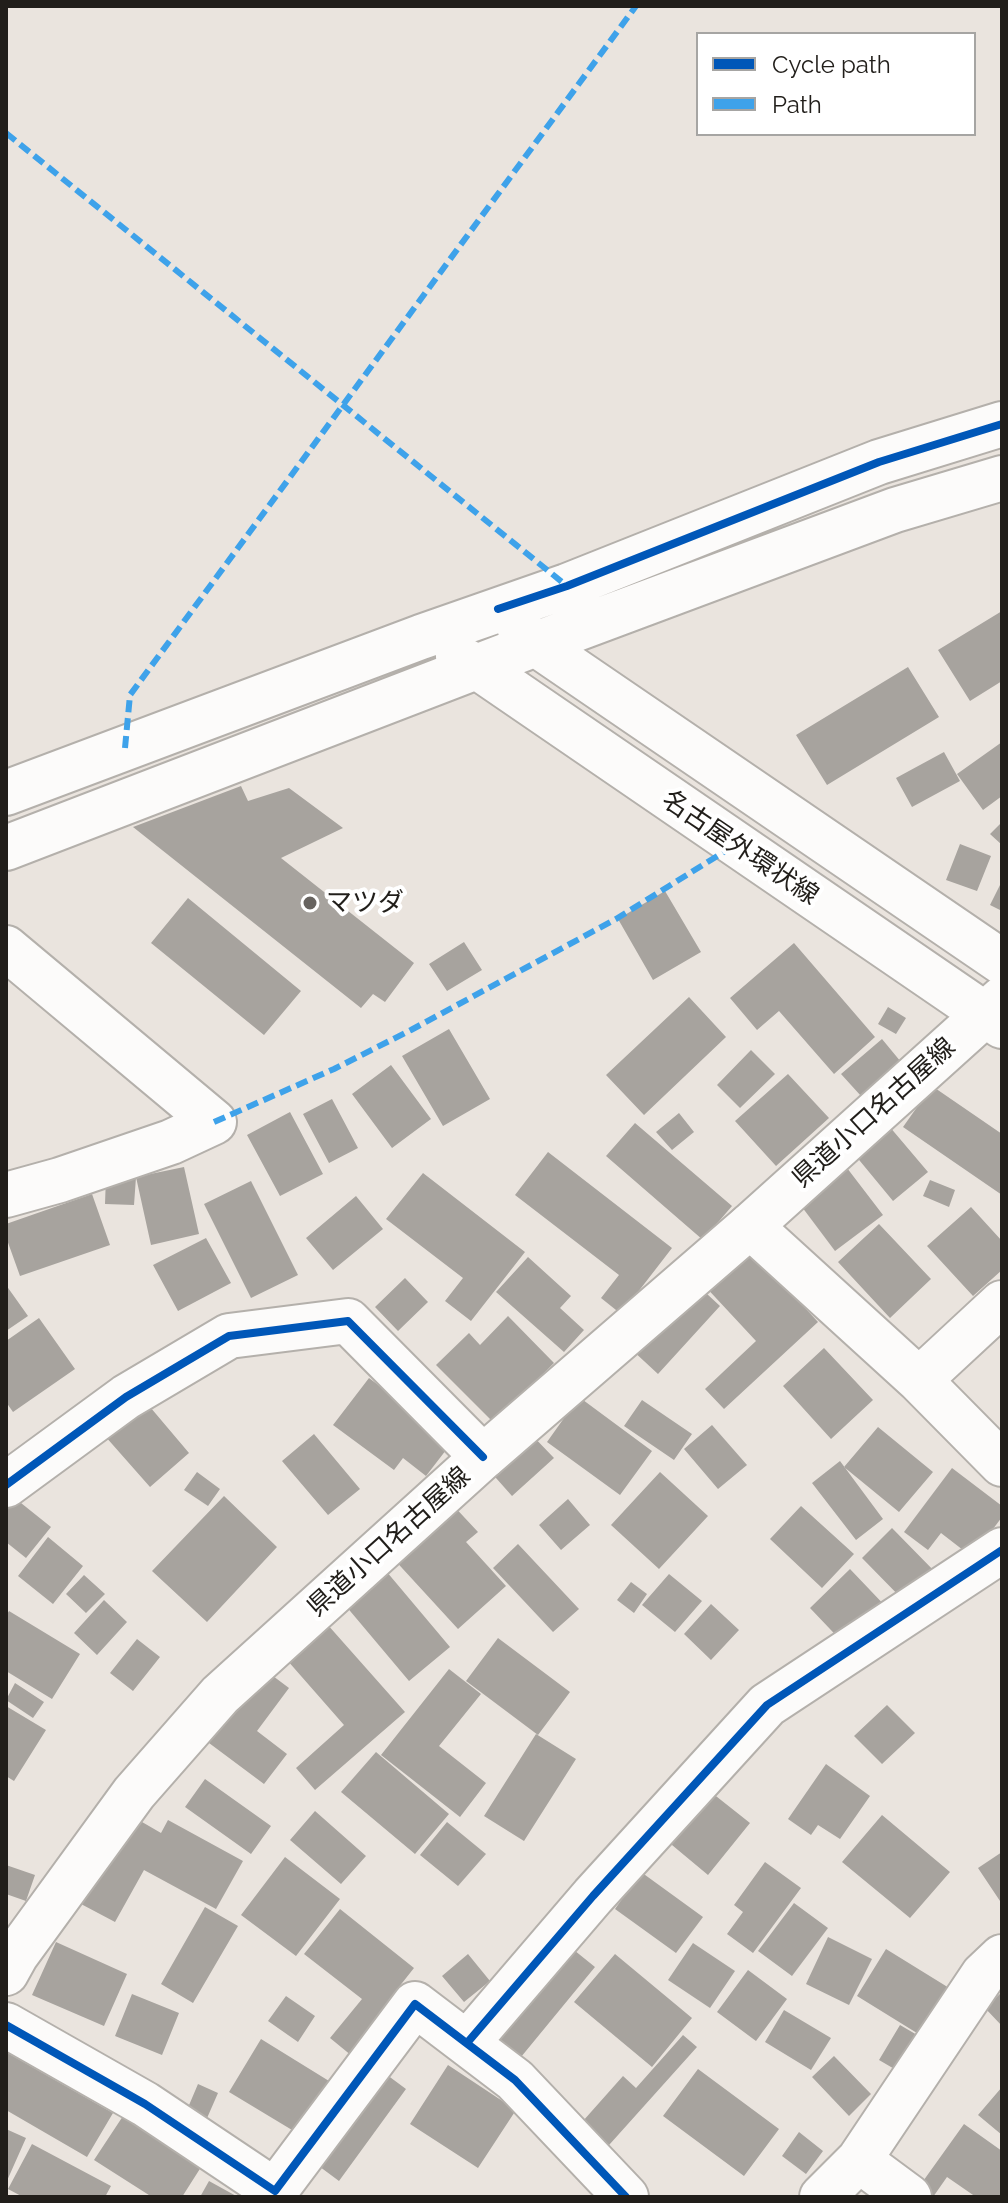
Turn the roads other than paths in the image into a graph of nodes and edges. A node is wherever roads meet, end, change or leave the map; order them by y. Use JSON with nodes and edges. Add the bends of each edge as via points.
{"nodes":[{"id":1,"x":1002,"y":424,"type":"edge"},
{"id":2,"x":1002,"y":478,"type":"edge"},
{"id":3,"x":498,"y":609,"type":"junction"},
{"id":4,"x":421,"y":637,"type":"junction"},
{"id":5,"x":536,"y":644,"type":"junction"},
{"id":6,"x":479,"y":668,"type":"junction"},
{"id":7,"x":6,"y":793,"type":"edge"},
{"id":8,"x":6,"y":848,"type":"edge"},
{"id":9,"x":6,"y":948,"type":"edge"},
{"id":10,"x":1002,"y":962,"type":"edge"},
{"id":11,"x":996,"y":1013,"type":"edge"},
{"id":12,"x":6,"y":1195,"type":"edge"},
{"id":13,"x":750,"y":1226,"type":"junction"},
{"id":14,"x":1002,"y":1303,"type":"edge"},
{"id":15,"x":919,"y":1380,"type":"junction"},
{"id":16,"x":483,"y":1457,"type":"junction"},
{"id":17,"x":1002,"y":1464,"type":"edge"},
{"id":18,"x":6,"y":1485,"type":"edge"},
{"id":19,"x":1002,"y":1550,"type":"edge"},
{"id":20,"x":1002,"y":1957,"type":"edge"},
{"id":21,"x":6,"y":1973,"type":"edge"},
{"id":22,"x":6,"y":2025,"type":"edge"},
{"id":23,"x":467,"y":2043,"type":"junction"},
{"id":24,"x":859,"y":2160,"type":"junction"},
{"id":25,"x":626,"y":2197,"type":"edge"},
{"id":26,"x":822,"y":2197,"type":"edge"},
{"id":27,"x":909,"y":2197,"type":"edge"}],
"edges":[{"from":1,"to":3,"type":"street","via":[[879,462]]},
{"from":2,"to":5,"type":"street","via":[[895,510]]},
{"from":3,"to":4,"type":"street"},
{"from":3,"to":5,"type":"street","name":"名古屋外環状線"},
{"from":4,"to":6,"type":"street","name":"名古屋外環状線"},
{"from":4,"to":7,"type":"street"},
{"from":5,"to":6,"type":"street"},
{"from":5,"to":10,"type":"street","name":"名古屋外環状線"},
{"from":6,"to":8,"type":"street"},
{"from":6,"to":11,"type":"street","name":"名古屋外環状線"},
{"from":9,"to":12,"type":"street","via":[[214,1122],[171,1142]]},
{"from":11,"to":13,"type":"street","name":"県道小口名古屋線"},
{"from":13,"to":15,"type":"street"},
{"from":13,"to":16,"type":"street","name":"県道小口名古屋線"},
{"from":14,"to":15,"type":"street"},
{"from":15,"to":17,"type":"street"},
{"from":16,"to":18,"type":"street","via":[[348,1321],[229,1336],[126,1397]]},
{"from":16,"to":21,"type":"street","name":"県道小口名古屋線","via":[[220,1695],[134,1793]]},
{"from":19,"to":23,"type":"street","via":[[767,1705]]},
{"from":20,"to":24,"type":"street","via":[[983,1975]]},
{"from":22,"to":23,"type":"street","via":[[145,2104],[275,2191],[415,2004]]},
{"from":23,"to":25,"type":"street","via":[[515,2080]]},
{"from":24,"to":26,"type":"street"},
{"from":24,"to":27,"type":"street"}]}
